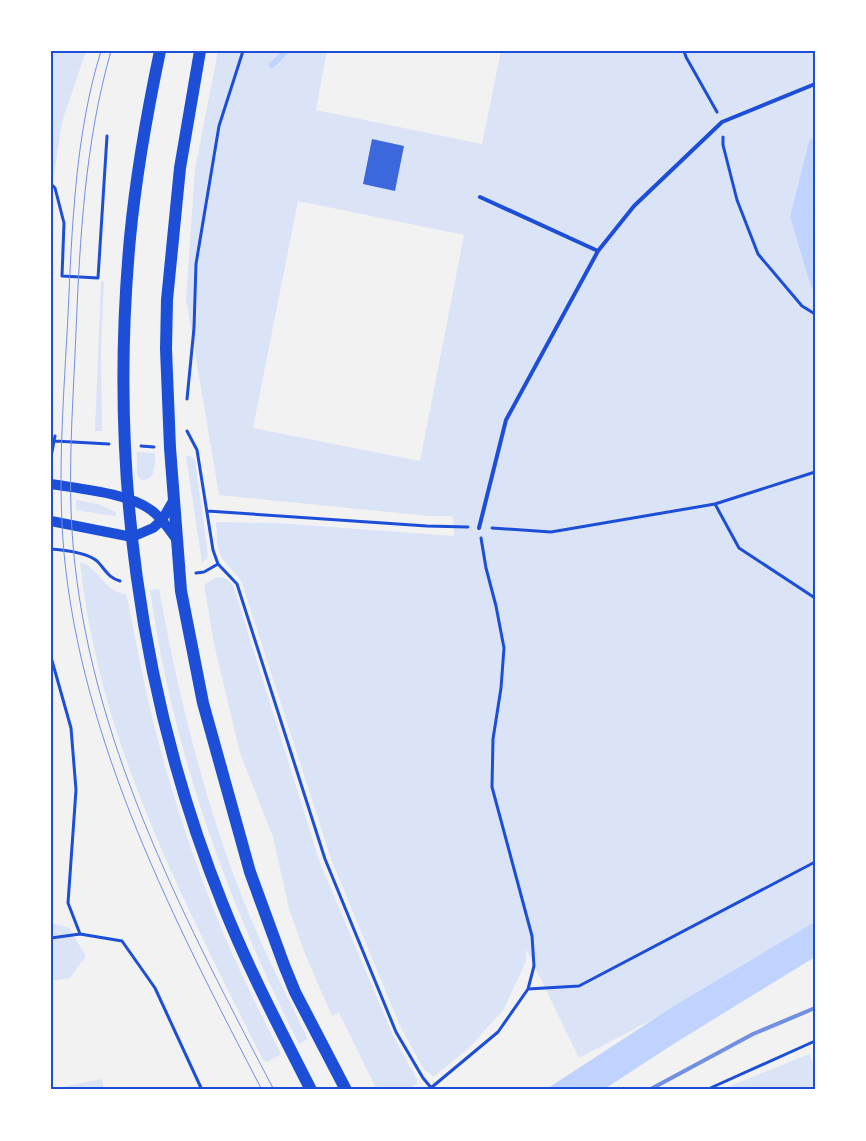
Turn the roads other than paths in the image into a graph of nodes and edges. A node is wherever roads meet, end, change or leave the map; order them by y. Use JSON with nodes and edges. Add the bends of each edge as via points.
{"nodes":[{"id":1,"x":160,"y":51,"type":"edge"},
{"id":2,"x":200,"y":51,"type":"edge"},
{"id":3,"x":815,"y":84,"type":"edge"},
{"id":4,"x":480,"y":197,"type":"dead end"},
{"id":5,"x":598,"y":250,"type":"junction"},
{"id":6,"x":51,"y":484,"type":"edge"},
{"id":7,"x":128,"y":499,"type":"junction"},
{"id":8,"x":173,"y":501,"type":"junction"},
{"id":9,"x":162,"y":520,"type":"junction"},
{"id":10,"x":51,"y":521,"type":"edge"},
{"id":11,"x":480,"y":528,"type":"road end"},
{"id":12,"x":132,"y":537,"type":"junction"},
{"id":13,"x":176,"y":539,"type":"junction"},
{"id":14,"x":311,"y":1090,"type":"edge"},
{"id":15,"x":346,"y":1090,"type":"edge"}],
"edges":[{"from":1,"to":7,"type":"main road","via":[[138,171],[125,301],[124,445]]},
{"from":2,"to":8,"type":"main road","via":[[180,168],[167,300],[166,359]]},
{"from":3,"to":5,"type":"lane","via":[[722,122],[634,206]]},
{"from":4,"to":5,"type":"lane"},
{"from":5,"to":11,"type":"lane","via":[[506,420]]},
{"from":6,"to":7,"type":"main road"},
{"from":7,"to":9,"type":"main road","via":[[143,505]]},
{"from":7,"to":12,"type":"main road"},
{"from":8,"to":9,"type":"main road"},
{"from":8,"to":13,"type":"main road"},
{"from":9,"to":12,"type":"main road","via":[[153,528]]},
{"from":9,"to":13,"type":"main road"},
{"from":10,"to":12,"type":"main road"},
{"from":12,"to":14,"type":"main road","via":[[151,662],[178,775],[248,965]]},
{"from":13,"to":15,"type":"main road","via":[[181,591],[203,703],[250,872],[284,965]]}]}
